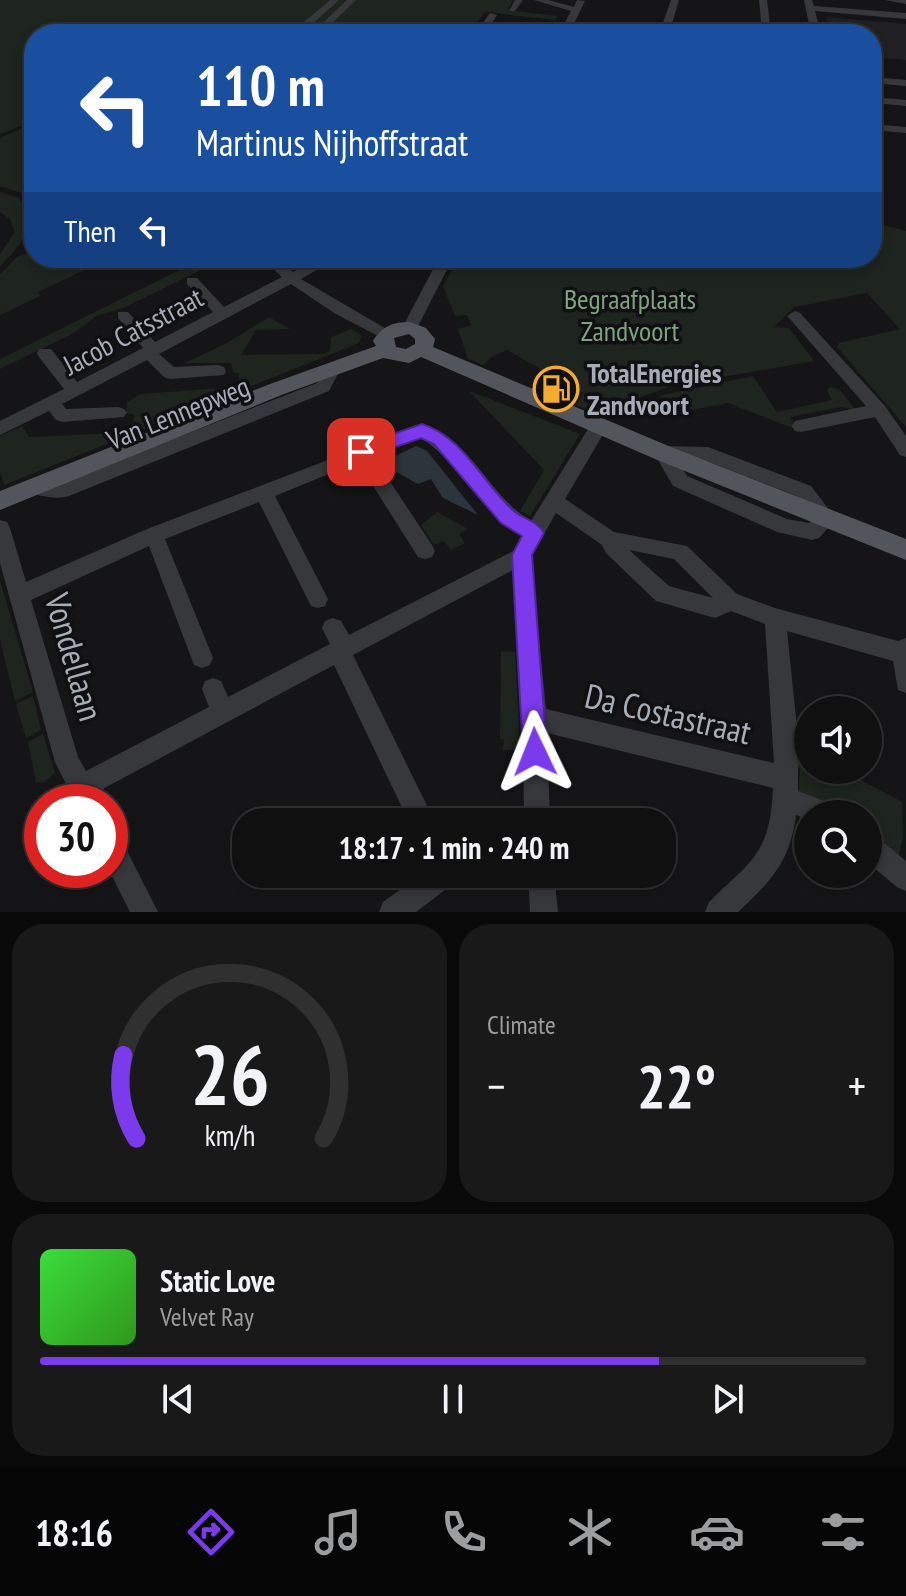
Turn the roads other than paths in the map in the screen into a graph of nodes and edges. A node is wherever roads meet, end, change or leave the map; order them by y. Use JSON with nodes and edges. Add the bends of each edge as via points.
{"nodes":[{"id":1,"x":335,"y":0,"type":"edge"},
{"id":2,"x":352,"y":0,"type":"edge"},
{"id":3,"x":519,"y":0,"type":"edge"},
{"id":4,"x":538,"y":0,"type":"edge"},
{"id":5,"x":581,"y":0,"type":"edge"},
{"id":6,"x":660,"y":0,"type":"edge"},
{"id":7,"x":763,"y":0,"type":"edge"},
{"id":8,"x":889,"y":0,"type":"edge"},
{"id":9,"x":675,"y":1,"type":"edge"},
{"id":10,"x":906,"y":1,"type":"edge"},
{"id":11,"x":809,"y":4,"type":"edge"},
{"id":12,"x":577,"y":10,"type":"junction"},
{"id":13,"x":906,"y":16,"type":"edge"},
{"id":14,"x":307,"y":24,"type":"edge"},
{"id":15,"x":327,"y":24,"type":"edge"},
{"id":16,"x":487,"y":24,"type":"edge"},
{"id":17,"x":569,"y":24,"type":"edge"},
{"id":18,"x":667,"y":24,"type":"edge"},
{"id":19,"x":766,"y":24,"type":"edge"},
{"id":20,"x":814,"y":24,"type":"edge"},
{"id":21,"x":882,"y":81,"type":"edge"},
{"id":22,"x":906,"y":83,"type":"edge"},
{"id":23,"x":882,"y":101,"type":"edge"},
{"id":24,"x":906,"y":103,"type":"edge"},
{"id":25,"x":882,"y":128,"type":"edge"},
{"id":26,"x":906,"y":130,"type":"edge"},
{"id":27,"x":279,"y":268,"type":"edge"},
{"id":28,"x":311,"y":268,"type":"edge"},
{"id":29,"x":441,"y":268,"type":"edge"},
{"id":30,"x":290,"y":279,"type":"junction"},
{"id":31,"x":192,"y":281,"type":"dead end"},
{"id":32,"x":223,"y":314,"type":"junction"},
{"id":33,"x":123,"y":315,"type":"dead end"},
{"id":34,"x":795,"y":316,"type":"dead end"},
{"id":35,"x":410,"y":328,"type":"junction"},
{"id":36,"x":386,"y":342,"type":"junction"},
{"id":37,"x":153,"y":350,"type":"junction"},
{"id":38,"x":422,"y":350,"type":"junction"},
{"id":39,"x":45,"y":353,"type":"dead end"},
{"id":40,"x":218,"y":371,"type":"dead end"},
{"id":41,"x":75,"y":391,"type":"junction"},
{"id":42,"x":52,"y":403,"type":"junction"},
{"id":43,"x":874,"y":411,"type":"junction"},
{"id":44,"x":118,"y":413,"type":"dead end"},
{"id":45,"x":599,"y":426,"type":"junction"},
{"id":46,"x":801,"y":426,"type":"dead end"},
{"id":47,"x":0,"y":429,"type":"edge"},
{"id":48,"x":906,"y":450,"type":"edge"},
{"id":49,"x":361,"y":452,"type":"junction"},
{"id":50,"x":263,"y":491,"type":"junction"},
{"id":51,"x":0,"y":501,"type":"edge"},
{"id":52,"x":554,"y":502,"type":"junction"},
{"id":53,"x":0,"y":528,"type":"edge"},
{"id":54,"x":534,"y":533,"type":"junction"},
{"id":55,"x":154,"y":535,"type":"junction"},
{"id":56,"x":611,"y":540,"type":"junction"},
{"id":57,"x":906,"y":550,"type":"edge"},
{"id":58,"x":425,"y":551,"type":"dead end"},
{"id":59,"x":522,"y":555,"type":"junction"},
{"id":60,"x":19,"y":595,"type":"junction"},
{"id":61,"x":318,"y":599,"type":"dead end"},
{"id":62,"x":730,"y":601,"type":"junction"},
{"id":63,"x":775,"y":618,"type":"junction"},
{"id":64,"x":339,"y":642,"type":"junction"},
{"id":65,"x":905,"y":650,"type":"edge"},
{"id":66,"x":202,"y":658,"type":"dead end"},
{"id":67,"x":906,"y":682,"type":"edge"},
{"id":68,"x":535,"y":718,"type":"junction"},
{"id":69,"x":79,"y":784,"type":"edge"},
{"id":70,"x":99,"y":784,"type":"edge"},
{"id":71,"x":785,"y":788,"type":"junction"},
{"id":72,"x":804,"y":800,"type":"edge"},
{"id":73,"x":416,"y":808,"type":"edge"},
{"id":74,"x":534,"y":808,"type":"edge"},
{"id":75,"x":882,"y":858,"type":"edge"},
{"id":76,"x":906,"y":878,"type":"edge"},
{"id":77,"x":128,"y":880,"type":"edge"},
{"id":78,"x":426,"y":888,"type":"edge"},
{"id":79,"x":542,"y":888,"type":"edge"},
{"id":80,"x":144,"y":912,"type":"edge"},
{"id":81,"x":393,"y":912,"type":"edge"},
{"id":82,"x":544,"y":912,"type":"edge"},
{"id":83,"x":719,"y":912,"type":"edge"}],
"edges":[{"from":1,"to":14,"type":"street"},
{"from":2,"to":15,"type":"street"},
{"from":3,"to":16,"type":"street","via":[[506,17]]},
{"from":4,"to":12,"type":"street"},
{"from":5,"to":12,"type":"street"},
{"from":6,"to":9,"type":"street"},
{"from":7,"to":19,"type":"street"},
{"from":8,"to":10,"type":"street"},
{"from":9,"to":18,"type":"street"},
{"from":11,"to":13,"type":"street"},
{"from":11,"to":20,"type":"street"},
{"from":12,"to":17,"type":"street"},
{"from":21,"to":22,"type":"street"},
{"from":23,"to":24,"type":"street"},
{"from":25,"to":26,"type":"street"},
{"from":27,"to":30,"type":"street"},
{"from":28,"to":30,"type":"street","name":"Jacob Catsstraat"},
{"from":29,"to":35,"type":"street"},
{"from":30,"to":32,"type":"street","name":"Jacob Catsstraat"},
{"from":30,"to":36,"type":"street"},
{"from":31,"to":32,"type":"street"},
{"from":32,"to":37,"type":"street","name":"Jacob Catsstraat"},
{"from":33,"to":37,"type":"street"},
{"from":34,"to":43,"type":"street","via":[[837,364],[841,380]]},
{"from":35,"to":36,"type":"main road"},
{"from":35,"to":38,"type":"main road","via":[[423,335]]},
{"from":36,"to":38,"type":"main road","via":[[404,357]]},
{"from":36,"to":51,"type":"main road","name":"Van Lennepweg","via":[[332,370]]},
{"from":37,"to":40,"type":"street","via":[[151,355],[170,373]]},
{"from":37,"to":41,"type":"street","name":"Jacob Catsstraat"},
{"from":38,"to":45,"type":"main road"},
{"from":39,"to":41,"type":"street"},
{"from":41,"to":42,"type":"street","name":"Jacob Catsstraat"},
{"from":42,"to":44,"type":"street","via":[[62,416]]},
{"from":42,"to":47,"type":"street","name":"Jacob Catsstraat"},
{"from":43,"to":46,"type":"street"},
{"from":43,"to":48,"type":"street"},
{"from":45,"to":52,"type":"street"},
{"from":45,"to":57,"type":"main road"},
{"from":49,"to":50,"type":"street"},
{"from":49,"to":54,"type":"street","via":[[422,430],[440,439],[508,517]]},
{"from":49,"to":58,"type":"street"},
{"from":50,"to":55,"type":"street"},
{"from":50,"to":61,"type":"street"},
{"from":52,"to":54,"type":"street"},
{"from":52,"to":56,"type":"street"},
{"from":53,"to":60,"type":"street","name":"Vondellaan"},
{"from":54,"to":59,"type":"street"},
{"from":55,"to":60,"type":"street"},
{"from":55,"to":66,"type":"street"},
{"from":56,"to":62,"type":"street","via":[[680,552]]},
{"from":56,"to":62,"type":"street","via":[[663,594],[715,608]]},
{"from":59,"to":64,"type":"street"},
{"from":59,"to":68,"type":"street"},
{"from":60,"to":69,"type":"street","name":"Vondellaan","via":[[67,762]]},
{"from":62,"to":63,"type":"street"},
{"from":63,"to":65,"type":"street"},
{"from":63,"to":71,"type":"street"},
{"from":64,"to":70,"type":"street","via":[[217,700]]},
{"from":64,"to":73,"type":"street"},
{"from":65,"to":67,"type":"street"},
{"from":68,"to":71,"type":"street","name":"Da Costastraat"},
{"from":68,"to":74,"type":"street"},
{"from":71,"to":72,"type":"street","name":"Da Costastraat"},
{"from":71,"to":83,"type":"street","via":[[772,856]]},
{"from":75,"to":76,"type":"street"},
{"from":77,"to":80,"type":"street"},
{"from":78,"to":81,"type":"street"},
{"from":79,"to":82,"type":"street"}]}
